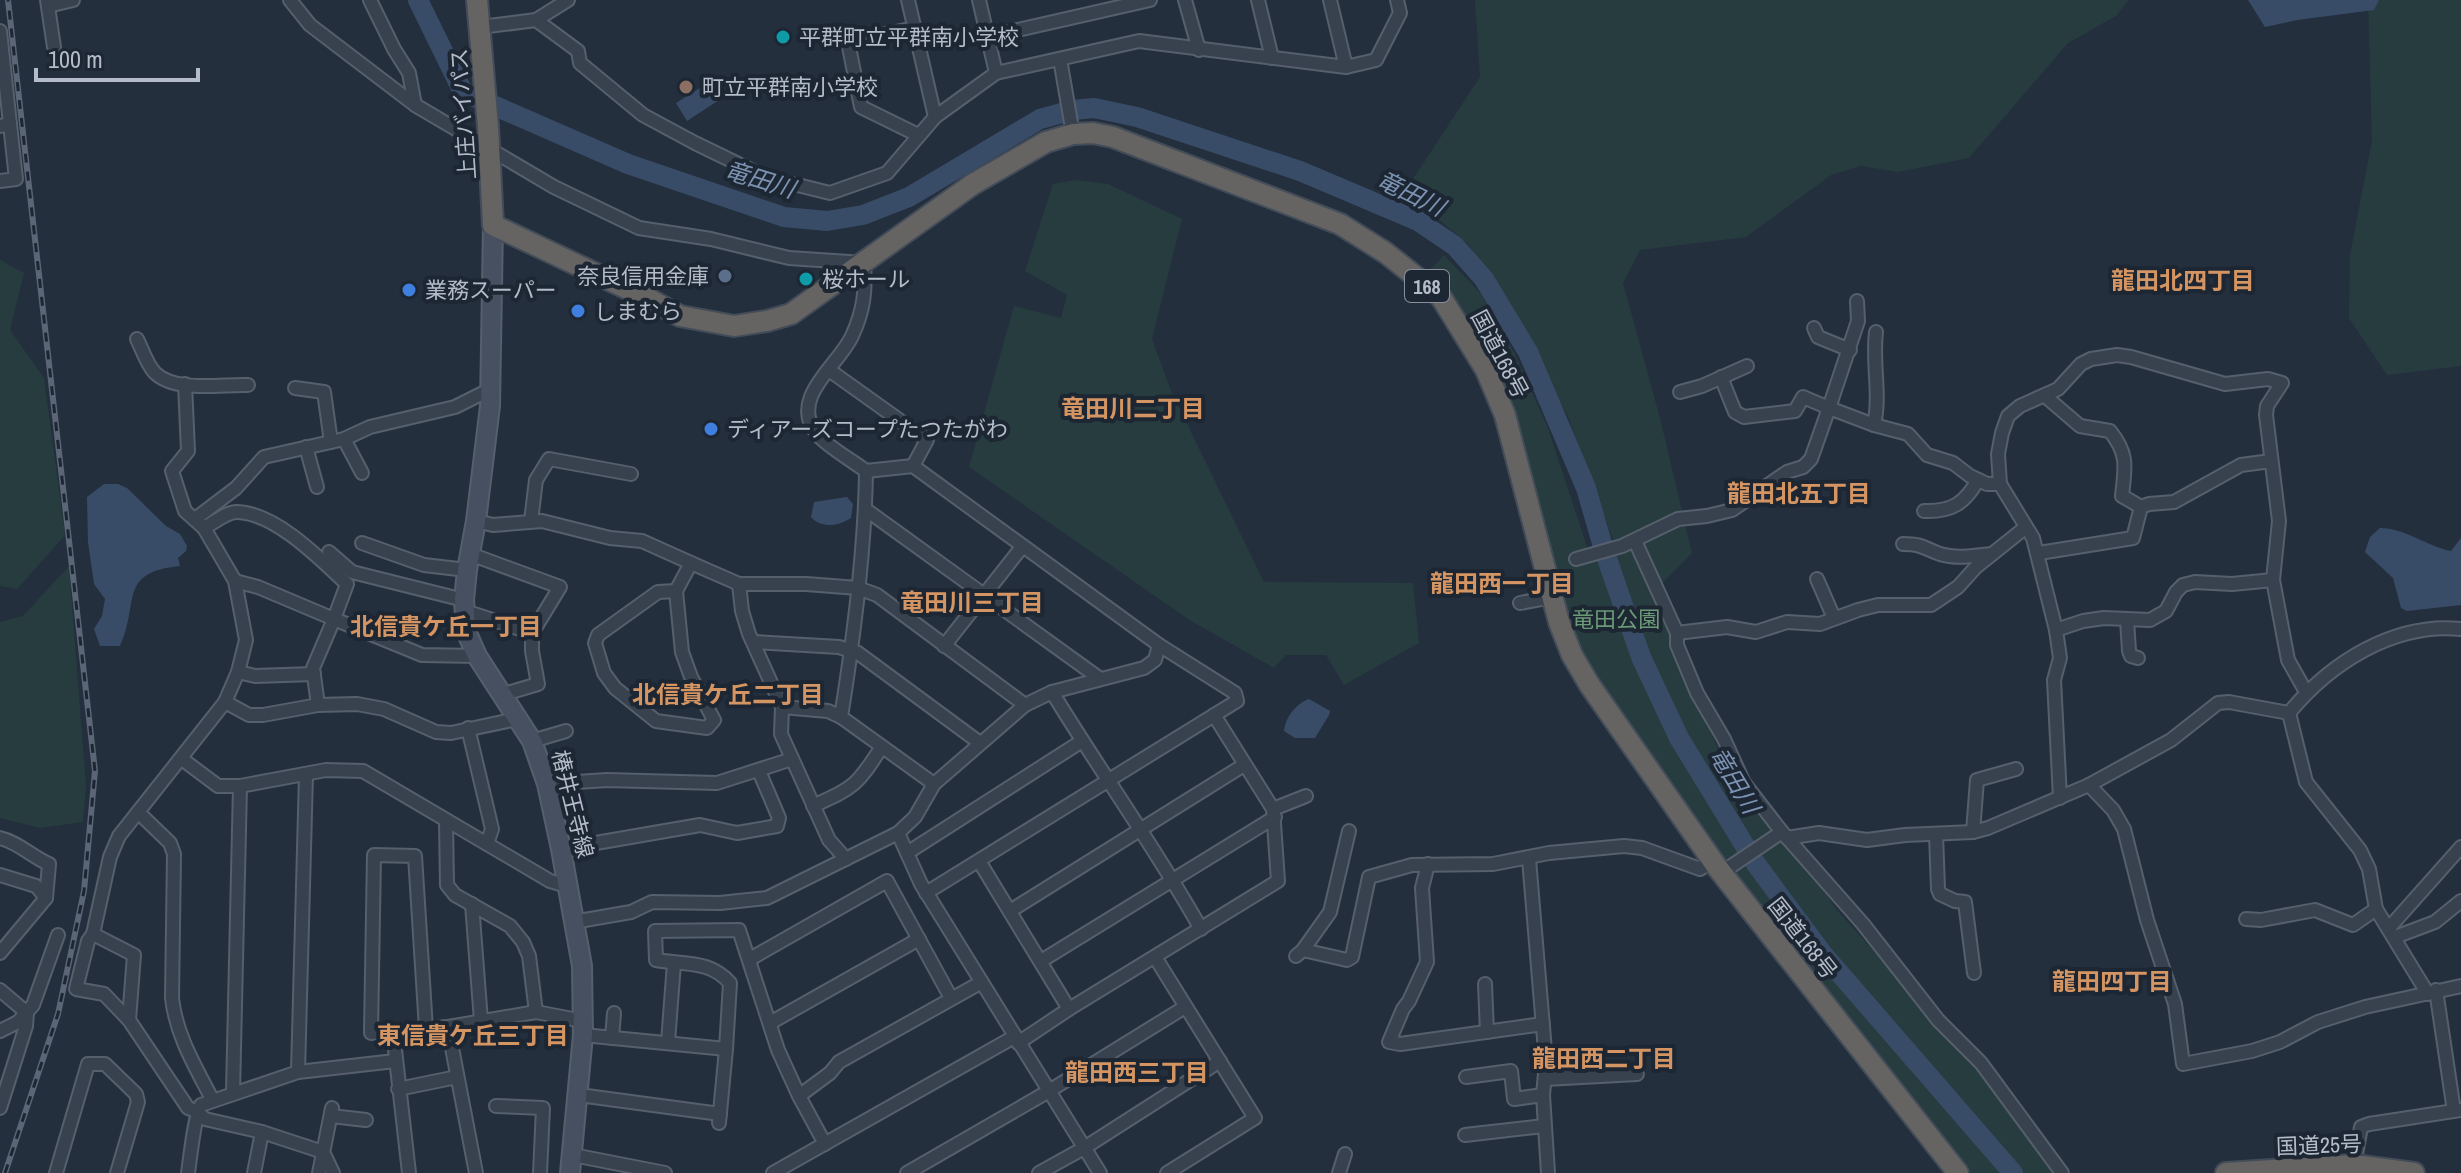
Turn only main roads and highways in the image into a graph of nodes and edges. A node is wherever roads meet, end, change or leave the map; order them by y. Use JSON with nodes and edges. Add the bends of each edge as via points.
{"nodes":[{"id":1,"x":477,"y":0,"type":"edge"},
{"id":2,"x":493,"y":225,"type":"junction"},
{"id":3,"x":571,"y":1164,"type":"edge"},
{"id":4,"x":2360,"y":1168,"type":"edge"},
{"id":5,"x":1958,"y":1173,"type":"edge"},
{"id":6,"x":2226,"y":1173,"type":"edge"},
{"id":7,"x":2414,"y":1173,"type":"edge"}],
"edges":[{"from":1,"to":2,"type":"highway","name":"上庄バイパス"},
{"from":2,"to":3,"type":"main road","name":"椿井王寺線","via":[[491,389],[468,562],[466,631],[532,741],[561,849],[582,966],[583,1028]]},
{"from":2,"to":5,"type":"highway","name":"国道168号","number":"168","via":[[680,316],[734,326],[767,321],[791,314],[973,184],[1073,127],[1113,137],[1340,224],[1386,253],[1441,297],[1486,370],[1505,415],[1552,597],[1572,655],[1589,684],[1720,868]]},
{"from":4,"to":6,"type":"highway","name":"国道25号"},
{"from":4,"to":7,"type":"highway","name":"国道25号"}]}
